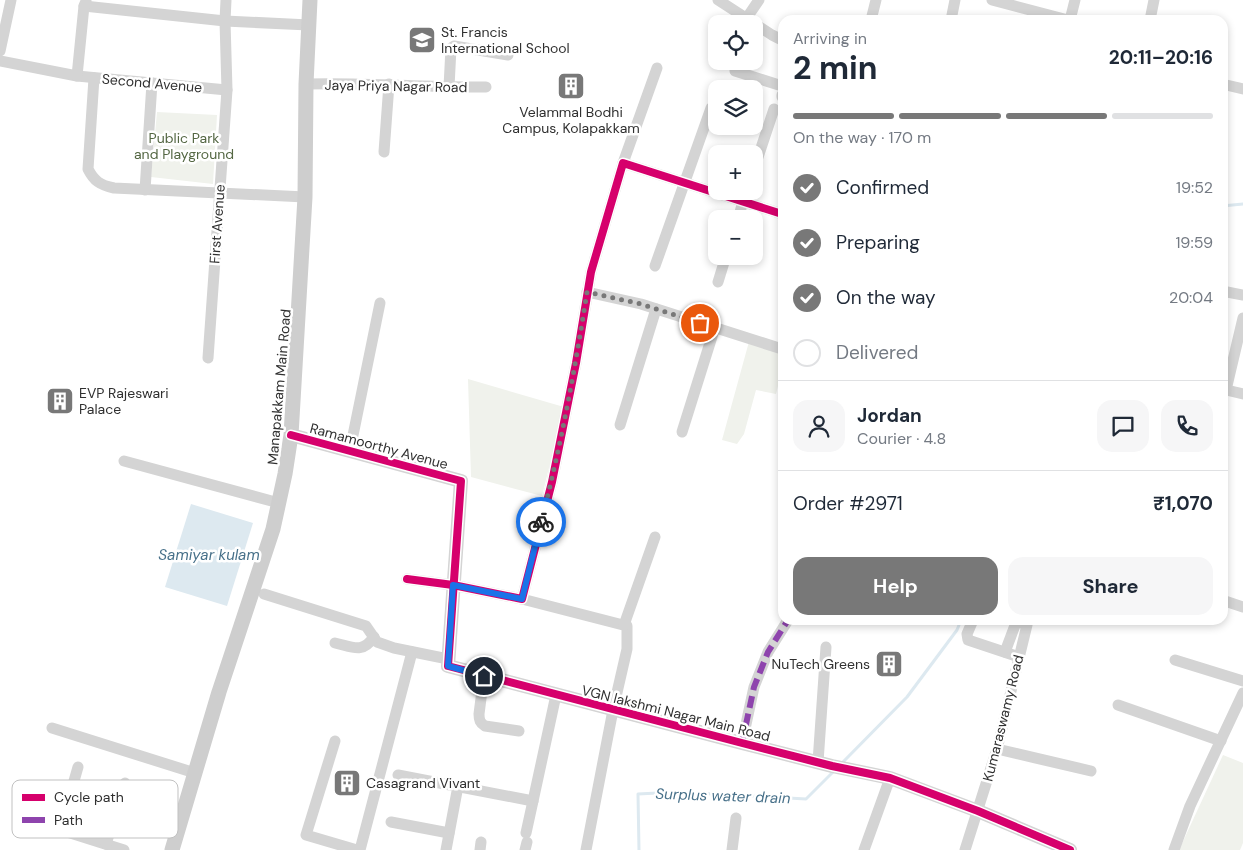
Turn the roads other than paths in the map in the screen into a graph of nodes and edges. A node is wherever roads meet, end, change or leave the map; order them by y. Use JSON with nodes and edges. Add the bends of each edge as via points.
{"nodes":[{"id":1,"x":11,"y":0,"type":"edge"},
{"id":2,"x":226,"y":0,"type":"edge"},
{"id":3,"x":310,"y":0,"type":"edge"},
{"id":4,"x":718,"y":0,"type":"edge"},
{"id":5,"x":759,"y":0,"type":"edge"},
{"id":6,"x":876,"y":0,"type":"edge"},
{"id":7,"x":955,"y":0,"type":"edge"},
{"id":8,"x":992,"y":0,"type":"edge"},
{"id":9,"x":1075,"y":0,"type":"edge"},
{"id":10,"x":1154,"y":0,"type":"edge"},
{"id":11,"x":85,"y":3,"type":"edge"},
{"id":12,"x":740,"y":15,"type":"edge"},
{"id":13,"x":749,"y":15,"type":"edge"},
{"id":14,"x":872,"y":15,"type":"edge"},
{"id":15,"x":951,"y":15,"type":"edge"},
{"id":16,"x":1050,"y":15,"type":"edge"},
{"id":17,"x":1070,"y":15,"type":"edge"},
{"id":18,"x":1151,"y":15,"type":"edge"},
{"id":19,"x":225,"y":21,"type":"junction"},
{"id":20,"x":309,"y":25,"type":"junction"},
{"id":21,"x":763,"y":30,"type":"edge"},
{"id":22,"x":778,"y":38,"type":"edge"},
{"id":23,"x":0,"y":51,"type":"edge"},
{"id":24,"x":508,"y":55,"type":"dead end"},
{"id":25,"x":0,"y":61,"type":"edge"},
{"id":26,"x":657,"y":68,"type":"dead end"},
{"id":27,"x":735,"y":71,"type":"dead end"},
{"id":28,"x":77,"y":76,"type":"junction"},
{"id":29,"x":94,"y":78,"type":"junction"},
{"id":30,"x":152,"y":83,"type":"junction"},
{"id":31,"x":306,"y":84,"type":"junction"},
{"id":32,"x":389,"y":84,"type":"junction"},
{"id":33,"x":778,"y":85,"type":"edge"},
{"id":34,"x":1228,"y":85,"type":"edge"},
{"id":35,"x":449,"y":87,"type":"junction"},
{"id":36,"x":486,"y":87,"type":"dead end"},
{"id":37,"x":1243,"y":89,"type":"edge"},
{"id":38,"x":227,"y":90,"type":"junction"},
{"id":39,"x":774,"y":109,"type":"dead end"},
{"id":40,"x":708,"y":116,"type":"edge"},
{"id":41,"x":762,"y":145,"type":"edge"},
{"id":42,"x":384,"y":152,"type":"dead end"},
{"id":43,"x":623,"y":163,"type":"junction"},
{"id":44,"x":684,"y":184,"type":"junction"},
{"id":45,"x":708,"y":189,"type":"edge"},
{"id":46,"x":145,"y":190,"type":"junction"},
{"id":47,"x":219,"y":194,"type":"junction"},
{"id":48,"x":305,"y":197,"type":"junction"},
{"id":49,"x":753,"y":200,"type":"edge"},
{"id":50,"x":778,"y":212,"type":"edge"},
{"id":51,"x":723,"y":265,"type":"edge"},
{"id":52,"x":656,"y":266,"type":"dead end"},
{"id":53,"x":718,"y":282,"type":"dead end"},
{"id":54,"x":587,"y":292,"type":"junction"},
{"id":55,"x":1228,"y":292,"type":"edge"},
{"id":56,"x":1243,"y":295,"type":"edge"},
{"id":57,"x":380,"y":303,"type":"dead end"},
{"id":58,"x":656,"y":309,"type":"junction"},
{"id":59,"x":1243,"y":318,"type":"edge"},
{"id":60,"x":715,"y":327,"type":"junction"},
{"id":61,"x":778,"y":348,"type":"edge"},
{"id":62,"x":208,"y":358,"type":"dead end"},
{"id":63,"x":1228,"y":375,"type":"edge"},
{"id":64,"x":1228,"y":391,"type":"edge"},
{"id":65,"x":1243,"y":394,"type":"edge"},
{"id":66,"x":620,"y":425,"type":"dead end"},
{"id":67,"x":682,"y":432,"type":"dead end"},
{"id":68,"x":291,"y":435,"type":"junction"},
{"id":69,"x":350,"y":450,"type":"junction"},
{"id":70,"x":124,"y":461,"type":"dead end"},
{"id":71,"x":279,"y":503,"type":"junction"},
{"id":72,"x":655,"y":537,"type":"dead end"},
{"id":73,"x":407,"y":578,"type":"dead end"},
{"id":74,"x":453,"y":585,"type":"junction"},
{"id":75,"x":264,"y":594,"type":"dead end"},
{"id":76,"x":522,"y":599,"type":"junction"},
{"id":77,"x":1228,"y":602,"type":"edge"},
{"id":78,"x":1243,"y":607,"type":"edge"},
{"id":79,"x":624,"y":625,"type":"junction"},
{"id":80,"x":785,"y":625,"type":"edge"},
{"id":81,"x":971,"y":625,"type":"edge"},
{"id":82,"x":1018,"y":625,"type":"edge"},
{"id":83,"x":1020,"y":625,"type":"edge"},
{"id":84,"x":374,"y":637,"type":"junction"},
{"id":85,"x":335,"y":643,"type":"dead end"},
{"id":86,"x":826,"y":647,"type":"dead end"},
{"id":87,"x":412,"y":652,"type":"junction"},
{"id":88,"x":1005,"y":652,"type":"junction"},
{"id":89,"x":1019,"y":657,"type":"junction"},
{"id":90,"x":448,"y":659,"type":"junction"},
{"id":91,"x":1175,"y":660,"type":"dead end"},
{"id":92,"x":484,"y":676,"type":"junction"},
{"id":93,"x":1243,"y":681,"type":"edge"},
{"id":94,"x":1243,"y":693,"type":"edge"},
{"id":95,"x":556,"y":695,"type":"junction"},
{"id":96,"x":1118,"y":704,"type":"dead end"},
{"id":97,"x":613,"y":710,"type":"junction"},
{"id":98,"x":1239,"y":713,"type":"edge"},
{"id":99,"x":52,"y":728,"type":"dead end"},
{"id":100,"x":519,"y":731,"type":"dead end"},
{"id":101,"x":335,"y":741,"type":"dead end"},
{"id":102,"x":1221,"y":741,"type":"junction"},
{"id":103,"x":742,"y":743,"type":"junction"},
{"id":104,"x":997,"y":750,"type":"junction"},
{"id":105,"x":825,"y":764,"type":"junction"},
{"id":106,"x":78,"y":767,"type":"dead end"},
{"id":107,"x":1090,"y":772,"type":"dead end"},
{"id":108,"x":194,"y":773,"type":"junction"},
{"id":109,"x":398,"y":775,"type":"dead end"},
{"id":110,"x":890,"y":778,"type":"junction"},
{"id":111,"x":74,"y":780,"type":"edge"},
{"id":112,"x":458,"y":786,"type":"junction"},
{"id":113,"x":533,"y":801,"type":"junction"},
{"id":114,"x":978,"y":811,"type":"junction"},
{"id":115,"x":736,"y":818,"type":"dead end"},
{"id":116,"x":391,"y":822,"type":"dead end"},
{"id":117,"x":178,"y":829,"type":"edge"},
{"id":118,"x":449,"y":833,"type":"junction"},
{"id":119,"x":86,"y":838,"type":"edge"},
{"id":120,"x":108,"y":838,"type":"edge"},
{"id":121,"x":526,"y":842,"type":"edge"},
{"id":122,"x":106,"y":844,"type":"junction"},
{"id":123,"x":1062,"y":848,"type":"edge"},
{"id":124,"x":124,"y":850,"type":"edge"},
{"id":125,"x":356,"y":850,"type":"edge"},
{"id":126,"x":360,"y":850,"type":"edge"},
{"id":127,"x":446,"y":850,"type":"edge"},
{"id":128,"x":586,"y":850,"type":"edge"},
{"id":129,"x":732,"y":850,"type":"edge"},
{"id":130,"x":864,"y":850,"type":"edge"},
{"id":131,"x":965,"y":850,"type":"edge"},
{"id":132,"x":1174,"y":850,"type":"edge"}],
"edges":[{"from":1,"to":23,"type":"street"},
{"from":2,"to":19,"type":"street","name":"First Avenue"},
{"from":3,"to":20,"type":"main road","name":"Manapakkam Main Road"},
{"from":4,"to":12,"type":"street"},
{"from":5,"to":13,"type":"street"},
{"from":6,"to":14,"type":"street"},
{"from":7,"to":15,"type":"street"},
{"from":8,"to":16,"type":"street"},
{"from":9,"to":17,"type":"street"},
{"from":10,"to":18,"type":"street"},
{"from":11,"to":19,"type":"street"},
{"from":11,"to":28,"type":"street"},
{"from":19,"to":20,"type":"street"},
{"from":19,"to":38,"type":"street","name":"First Avenue"},
{"from":20,"to":31,"type":"main road","name":"Manapakkam Main Road"},
{"from":21,"to":22,"type":"street"},
{"from":24,"to":35,"type":"street","via":[[454,46],[451,48]]},
{"from":25,"to":28,"type":"street","name":"Second Avenue"},
{"from":26,"to":43,"type":"street"},
{"from":27,"to":33,"type":"street"},
{"from":28,"to":29,"type":"street","name":"Second Avenue"},
{"from":29,"to":30,"type":"street","name":"Second Avenue"},
{"from":29,"to":46,"type":"street","via":[[88,169],[93,180],[103,186]]},
{"from":30,"to":38,"type":"street","name":"Second Avenue"},
{"from":30,"to":46,"type":"street"},
{"from":31,"to":32,"type":"street","name":"Jaya Priya Nagar Road"},
{"from":31,"to":48,"type":"main road","name":"Manapakkam Main Road"},
{"from":32,"to":35,"type":"street","name":"Jaya Priya Nagar Road"},
{"from":32,"to":42,"type":"street"},
{"from":34,"to":37,"type":"street"},
{"from":35,"to":36,"type":"street","name":"Jaya Priya Nagar Road"},
{"from":38,"to":47,"type":"street","name":"First Avenue"},
{"from":39,"to":41,"type":"street"},
{"from":40,"to":44,"type":"street"},
{"from":43,"to":44,"type":"street"},
{"from":43,"to":54,"type":"street"},
{"from":44,"to":45,"type":"street"},
{"from":44,"to":52,"type":"street"},
{"from":46,"to":47,"type":"street"},
{"from":47,"to":48,"type":"street"},
{"from":47,"to":62,"type":"street","name":"First Avenue"},
{"from":48,"to":68,"type":"main road","name":"Manapakkam Main Road"},
{"from":49,"to":50,"type":"street"},
{"from":51,"to":53,"type":"street"},
{"from":54,"to":58,"type":"street"},
{"from":54,"to":76,"type":"street","via":[[552,482]]},
{"from":55,"to":56,"type":"street"},
{"from":57,"to":69,"type":"street"},
{"from":58,"to":60,"type":"street"},
{"from":58,"to":66,"type":"street"},
{"from":59,"to":63,"type":"street"},
{"from":60,"to":61,"type":"street"},
{"from":60,"to":67,"type":"street"},
{"from":64,"to":65,"type":"street"},
{"from":68,"to":69,"type":"street","name":"Ramamoorthy Avenue"},
{"from":68,"to":71,"type":"main road","name":"Manapakkam Main Road"},
{"from":69,"to":74,"type":"street","name":"Ramamoorthy Avenue","via":[[461,481]]},
{"from":70,"to":71,"type":"street"},
{"from":71,"to":108,"type":"main road","name":"Manapakkam Main Road"},
{"from":72,"to":79,"type":"street"},
{"from":73,"to":74,"type":"street"},
{"from":74,"to":76,"type":"street"},
{"from":74,"to":90,"type":"street"},
{"from":75,"to":84,"type":"street","via":[[366,626]]},
{"from":76,"to":79,"type":"street"},
{"from":77,"to":78,"type":"street"},
{"from":79,"to":97,"type":"street","via":[[627,626],[627,649]]},
{"from":80,"to":103,"type":"street","via":[[768,652],[754,688]]},
{"from":81,"to":88,"type":"street","via":[[968,640]]},
{"from":82,"to":88,"type":"street"},
{"from":83,"to":89,"type":"street","name":"Kumaraswamy Road"},
{"from":84,"to":85,"type":"street","via":[[362,649]]},
{"from":84,"to":87,"type":"street","via":[[377,642]]},
{"from":86,"to":105,"type":"street"},
{"from":87,"to":90,"type":"street"},
{"from":87,"to":126,"type":"street"},
{"from":88,"to":89,"type":"street"},
{"from":89,"to":104,"type":"street","name":"Kumaraswamy Road"},
{"from":90,"to":92,"type":"street","name":"VGN lakshmi Nagar Main Road","via":[[448,666]]},
{"from":91,"to":93,"type":"street"},
{"from":92,"to":95,"type":"street","name":"VGN lakshmi Nagar Main Road"},
{"from":92,"to":100,"type":"street","via":[[479,714],[481,724]]},
{"from":94,"to":98,"type":"street"},
{"from":95,"to":97,"type":"street","name":"VGN lakshmi Nagar Main Road"},
{"from":95,"to":113,"type":"street"},
{"from":96,"to":102,"type":"street"},
{"from":97,"to":103,"type":"street","name":"VGN lakshmi Nagar Main Road"},
{"from":97,"to":128,"type":"street"},
{"from":98,"to":102,"type":"street"},
{"from":99,"to":108,"type":"street"},
{"from":101,"to":125,"type":"street","via":[[306,835]]},
{"from":102,"to":132,"type":"street","via":[[1190,806]]},
{"from":103,"to":105,"type":"street","name":"VGN lakshmi Nagar Main Road"},
{"from":104,"to":107,"type":"street"},
{"from":104,"to":114,"type":"street","name":"Kumaraswamy Road"},
{"from":105,"to":110,"type":"street","name":"VGN lakshmi Nagar Main Road"},
{"from":106,"to":111,"type":"street"},
{"from":108,"to":117,"type":"main road","name":"Manapakkam Main Road"},
{"from":109,"to":112,"type":"street"},
{"from":110,"to":114,"type":"street","name":"VGN lakshmi Nagar Main Road"},
{"from":110,"to":130,"type":"street"},
{"from":112,"to":113,"type":"street"},
{"from":112,"to":118,"type":"street"},
{"from":113,"to":121,"type":"street"},
{"from":114,"to":123,"type":"street","name":"VGN lakshmi Nagar Main Road"},
{"from":114,"to":131,"type":"street","name":"Kumaraswamy Road"},
{"from":115,"to":129,"type":"street"},
{"from":116,"to":118,"type":"street"},
{"from":118,"to":127,"type":"street"},
{"from":119,"to":122,"type":"street"},
{"from":120,"to":122,"type":"street"},
{"from":122,"to":124,"type":"street"}]}
